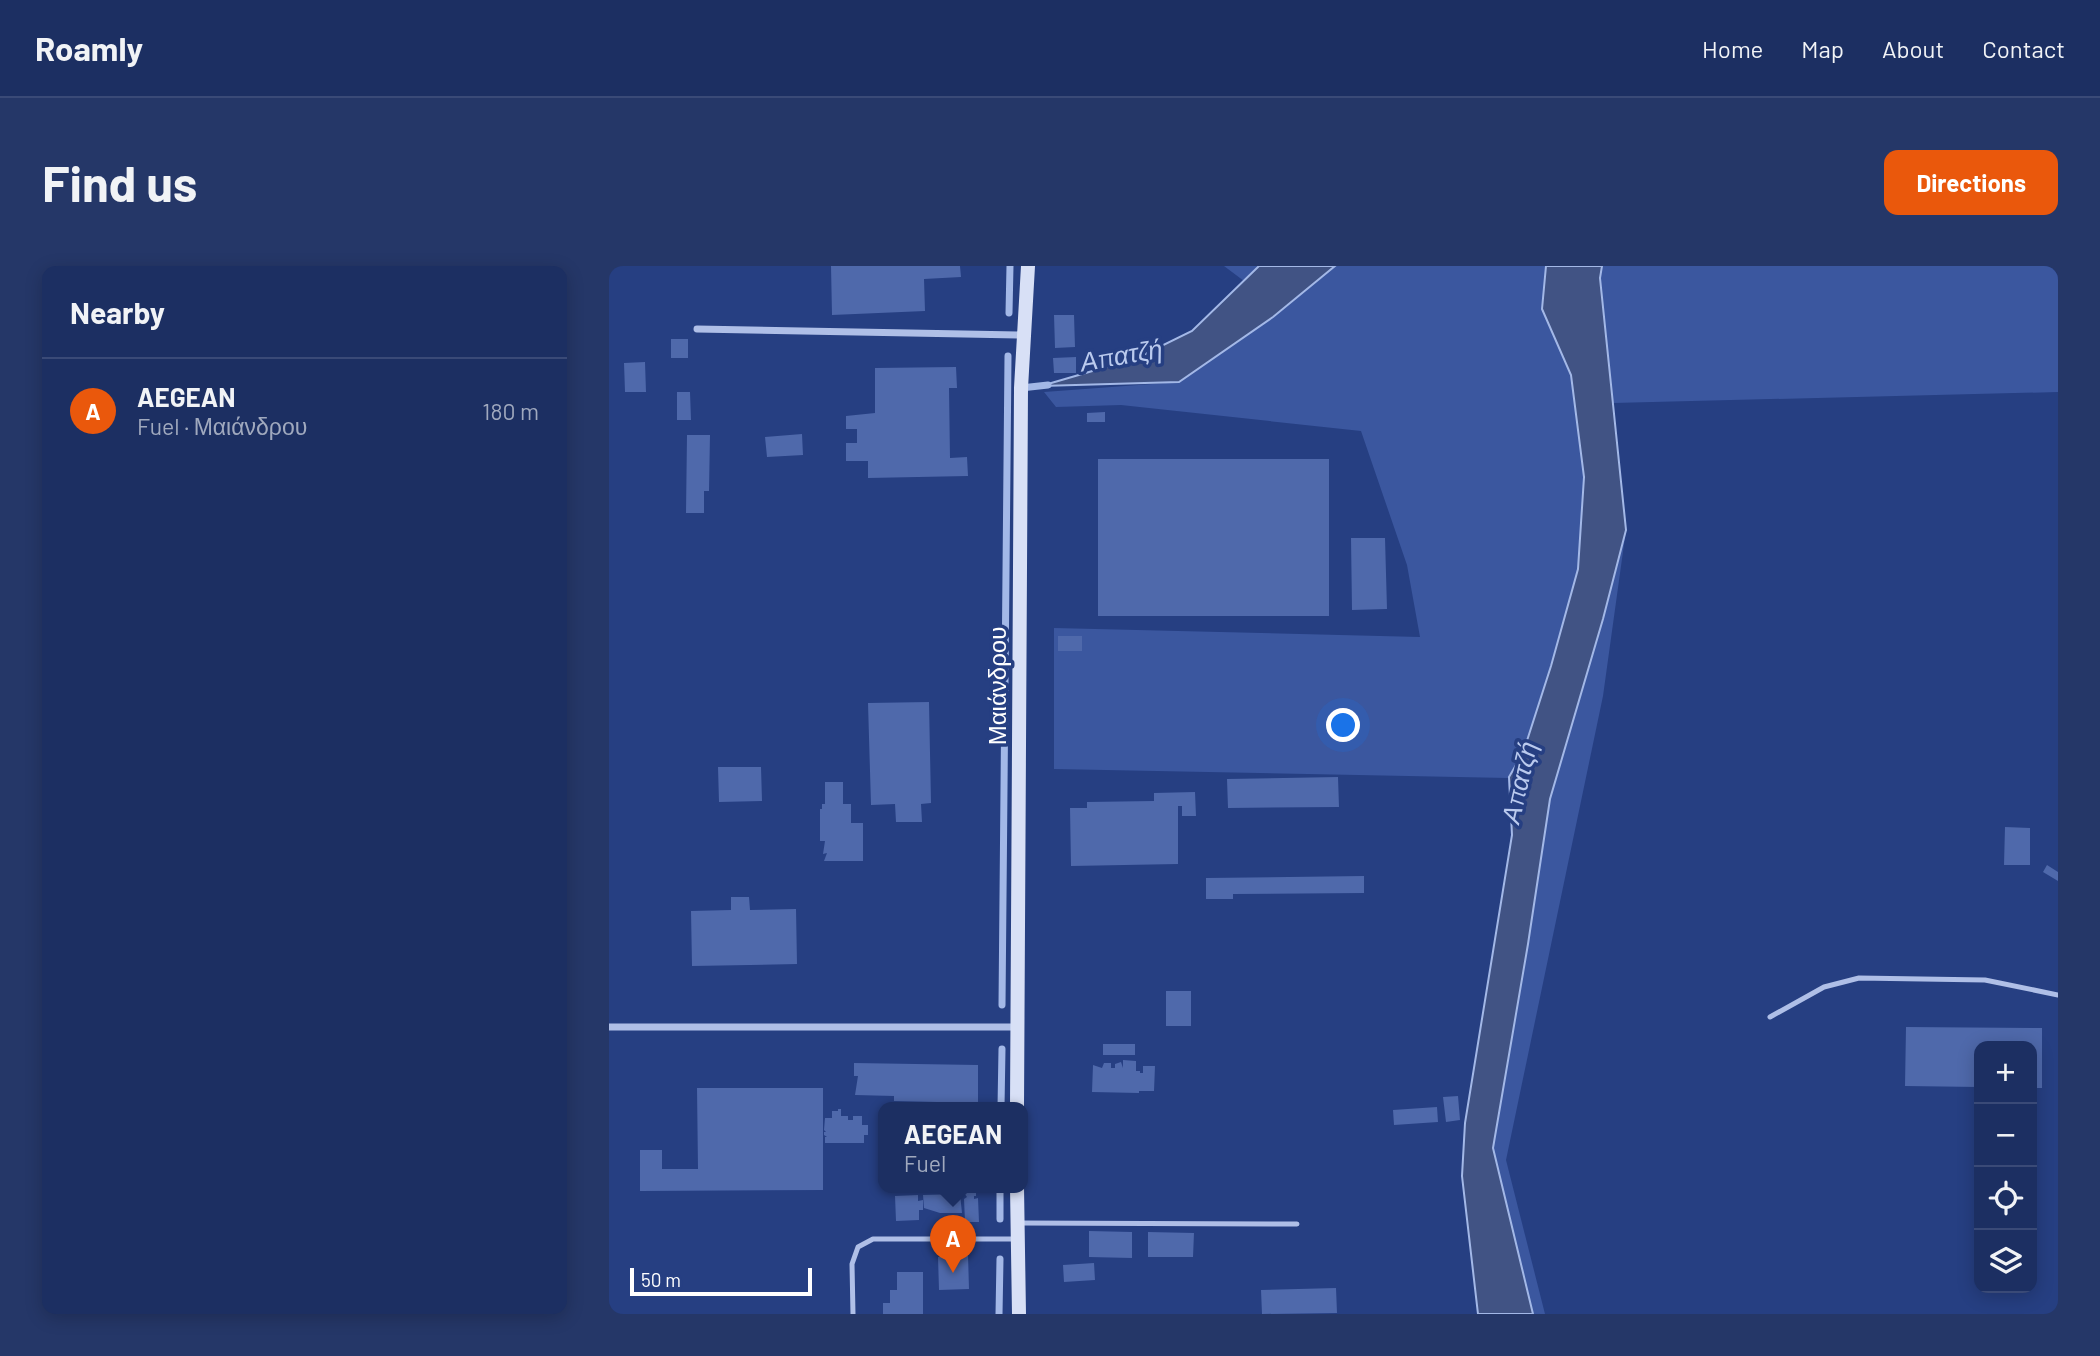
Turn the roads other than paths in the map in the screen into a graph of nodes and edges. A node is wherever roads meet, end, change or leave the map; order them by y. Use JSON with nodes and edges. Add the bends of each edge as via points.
{"nodes":[{"id":1,"x":1028,"y":266,"type":"edge"},
{"id":2,"x":697,"y":329,"type":"dead end"},
{"id":3,"x":1024,"y":335,"type":"junction"},
{"id":4,"x":2058,"y":995,"type":"edge"},
{"id":5,"x":1770,"y":1017,"type":"dead end"},
{"id":6,"x":609,"y":1027,"type":"edge"},
{"id":7,"x":1016,"y":1027,"type":"junction"},
{"id":8,"x":1017,"y":1102,"type":"edge"},
{"id":9,"x":1017,"y":1193,"type":"edge"},
{"id":10,"x":1018,"y":1223,"type":"junction"},
{"id":11,"x":1297,"y":1224,"type":"dead end"},
{"id":12,"x":1018,"y":1239,"type":"junction"},
{"id":13,"x":853,"y":1314,"type":"edge"},
{"id":14,"x":1019,"y":1314,"type":"edge"}],
"edges":[{"from":1,"to":3,"type":"main road","name":"Μαιάνδρου"},
{"from":2,"to":3,"type":"street"},
{"from":3,"to":7,"type":"main road","name":"Μαιάνδρου"},
{"from":4,"to":5,"type":"lane","via":[[1985,980],[1859,978],[1823,987]]},
{"from":6,"to":7,"type":"street"},
{"from":7,"to":8,"type":"main road","name":"Μαιάνδρου"},
{"from":9,"to":10,"type":"main road"},
{"from":10,"to":11,"type":"lane"},
{"from":10,"to":12,"type":"main road"},
{"from":12,"to":13,"type":"lane","via":[[873,1239],[858,1247],[852,1264]]},
{"from":12,"to":14,"type":"main road"}]}
